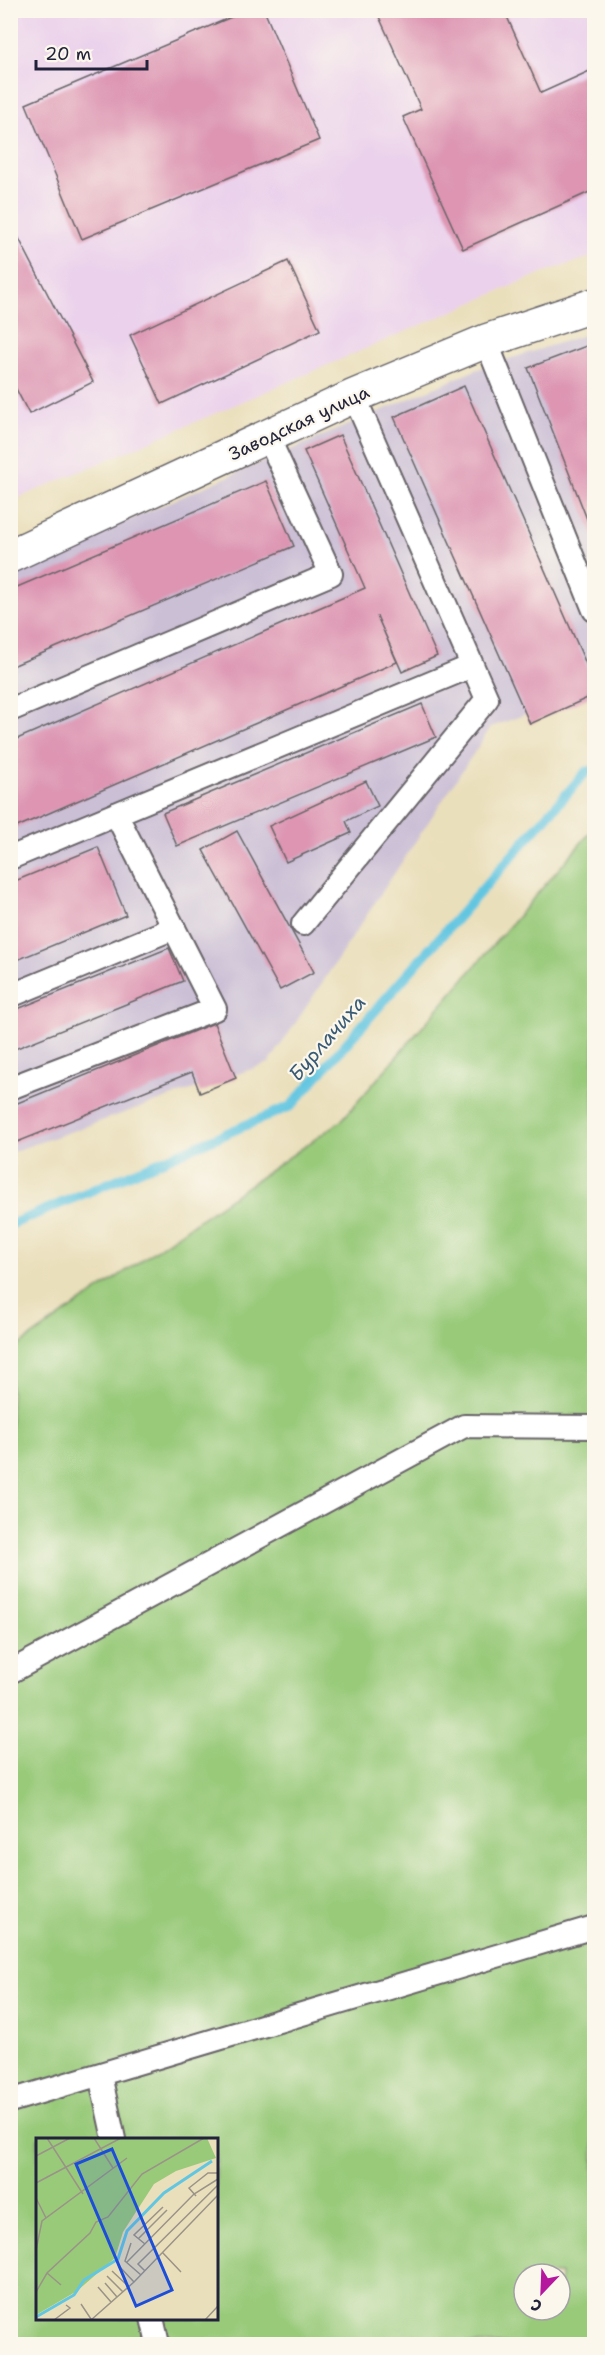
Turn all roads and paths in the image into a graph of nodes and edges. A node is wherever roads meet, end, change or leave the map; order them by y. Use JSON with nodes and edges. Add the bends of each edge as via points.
{"nodes":[{"id":1,"x":594,"y":305,"type":"edge"},
{"id":2,"x":486,"y":341,"type":"junction"},
{"id":3,"x":354,"y":396,"type":"junction"},
{"id":4,"x":268,"y":437,"type":"junction"},
{"id":5,"x":10,"y":556,"type":"edge"},
{"id":6,"x":594,"y":610,"type":"edge"},
{"id":7,"x":472,"y":666,"type":"junction"},
{"id":8,"x":10,"y":710,"type":"edge"},
{"id":9,"x":116,"y":814,"type":"junction"},
{"id":10,"x":10,"y":858,"type":"edge"},
{"id":11,"x":303,"y":924,"type":"dead end"},
{"id":12,"x":174,"y":928,"type":"junction"},
{"id":13,"x":10,"y":996,"type":"edge"},
{"id":14,"x":10,"y":1088,"type":"edge"},
{"id":15,"x":594,"y":1427,"type":"edge"},
{"id":16,"x":10,"y":1672,"type":"edge"},
{"id":17,"x":594,"y":1927,"type":"edge"},
{"id":18,"x":100,"y":2075,"type":"junction"},
{"id":19,"x":10,"y":2101,"type":"edge"},
{"id":20,"x":114,"y":2138,"type":"edge"},
{"id":21,"x":152,"y":2319,"type":"edge"},
{"id":22,"x":158,"y":2344,"type":"edge"}],
"edges":[{"from":1,"to":2,"type":"street","name":"Заводская улица"},
{"from":2,"to":3,"type":"street","name":"Заводская улица"},
{"from":2,"to":6,"type":"lane"},
{"from":3,"to":4,"type":"street","name":"Заводская улица"},
{"from":3,"to":7,"type":"lane"},
{"from":4,"to":5,"type":"street","name":"Заводская улица"},
{"from":4,"to":8,"type":"lane","via":[[330,574]]},
{"from":7,"to":9,"type":"lane"},
{"from":7,"to":11,"type":"lane","via":[[487,699]]},
{"from":9,"to":10,"type":"lane"},
{"from":9,"to":12,"type":"lane"},
{"from":12,"to":13,"type":"lane"},
{"from":12,"to":14,"type":"lane","via":[[215,1009]]},
{"from":15,"to":16,"type":"lane","via":[[464,1426]]},
{"from":17,"to":18,"type":"lane"},
{"from":18,"to":19,"type":"lane"},
{"from":18,"to":20,"type":"lane"},
{"from":21,"to":22,"type":"lane"}]}
